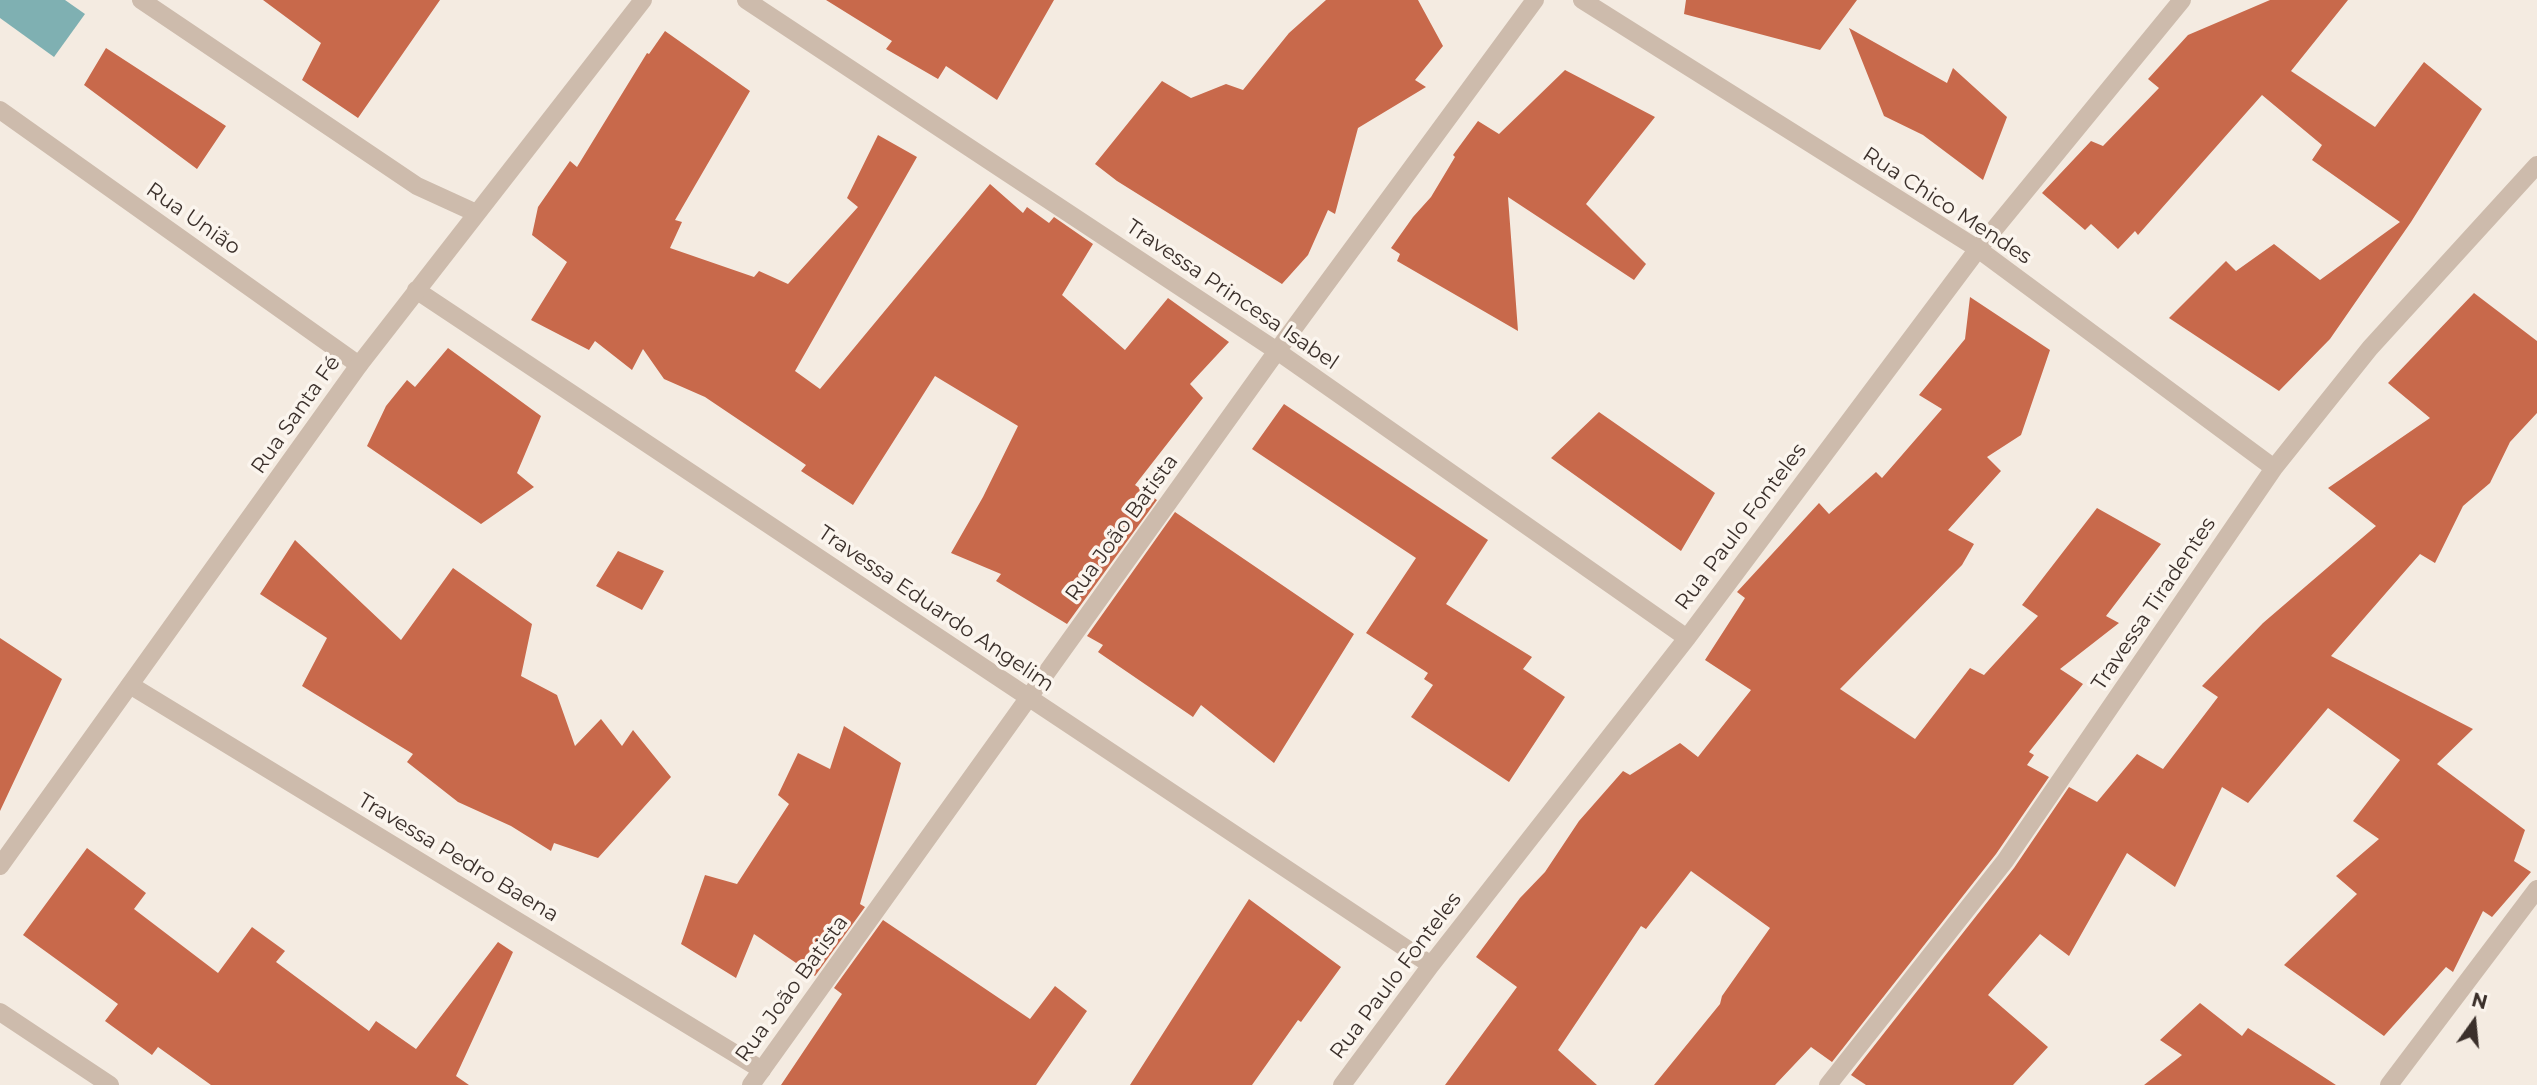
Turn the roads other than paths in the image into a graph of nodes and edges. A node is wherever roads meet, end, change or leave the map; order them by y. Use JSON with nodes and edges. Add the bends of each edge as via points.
{"nodes":[{"id":1,"x":141,"y":0,"type":"edge"},
{"id":2,"x":643,"y":0,"type":"edge"},
{"id":3,"x":746,"y":0,"type":"edge"},
{"id":4,"x":1535,"y":0,"type":"edge"},
{"id":5,"x":1582,"y":0,"type":"edge"},
{"id":6,"x":2182,"y":0,"type":"edge"},
{"id":7,"x":0,"y":110,"type":"edge"},
{"id":8,"x":2537,"y":165,"type":"edge"},
{"id":9,"x":476,"y":213,"type":"junction"},
{"id":10,"x":1978,"y":250,"type":"junction"},
{"id":11,"x":416,"y":290,"type":"junction"},
{"id":12,"x":1277,"y":351,"type":"junction"},
{"id":13,"x":359,"y":365,"type":"junction"},
{"id":14,"x":2274,"y":468,"type":"junction"},
{"id":15,"x":1687,"y":638,"type":"junction"},
{"id":16,"x":130,"y":685,"type":"junction"},
{"id":17,"x":1029,"y":698,"type":"junction"},
{"id":18,"x":0,"y":866,"type":"edge"},
{"id":19,"x":2535,"y":896,"type":"edge"},
{"id":20,"x":1431,"y":965,"type":"junction"},
{"id":21,"x":0,"y":1012,"type":"edge"},
{"id":22,"x":757,"y":1078,"type":"edge"},
{"id":23,"x":110,"y":1085,"type":"edge"},
{"id":24,"x":1342,"y":1085,"type":"edge"},
{"id":25,"x":1828,"y":1085,"type":"edge"},
{"id":26,"x":2389,"y":1085,"type":"edge"}],
"edges":[{"from":1,"to":9,"type":"street","via":[[416,186]]},
{"from":2,"to":9,"type":"street","name":"Rua Santa Fé"},
{"from":3,"to":12,"type":"street","name":"Travessa Princesa Isabel"},
{"from":4,"to":12,"type":"street","name":"Rua João Batista"},
{"from":5,"to":10,"type":"street","name":"Rua Chico Mendes"},
{"from":6,"to":10,"type":"street","name":"Rua Paulo Fonteles"},
{"from":7,"to":13,"type":"street","name":"Rua União"},
{"from":8,"to":14,"type":"street","name":"Travessa Tiradentes","via":[[2370,348]]},
{"from":9,"to":11,"type":"street","name":"Rua Santa Fé"},
{"from":10,"to":14,"type":"street","name":"Rua Chico Mendes"},
{"from":10,"to":15,"type":"street","name":"Rua Paulo Fonteles"},
{"from":11,"to":13,"type":"street","name":"Rua Santa Fé"},
{"from":11,"to":17,"type":"street","name":"Travessa Eduardo Angelim"},
{"from":12,"to":15,"type":"street","name":"Travessa Princesa Isabel"},
{"from":12,"to":17,"type":"street","name":"Rua João Batista"},
{"from":13,"to":16,"type":"street","name":"Rua Santa Fé"},
{"from":14,"to":25,"type":"street","name":"Travessa Tiradentes","via":[[2005,861]]},
{"from":15,"to":20,"type":"street","name":"Rua Paulo Fonteles"},
{"from":16,"to":18,"type":"street","name":"Rua Santa Fé"},
{"from":16,"to":22,"type":"street","name":"Travessa Pedro Baena"},
{"from":17,"to":20,"type":"street","name":"Travessa Eduardo Angelim"},
{"from":17,"to":22,"type":"street","name":"Rua João Batista"},
{"from":19,"to":26,"type":"street"},
{"from":20,"to":24,"type":"street","name":"Rua Paulo Fonteles"},
{"from":21,"to":23,"type":"street"}]}
